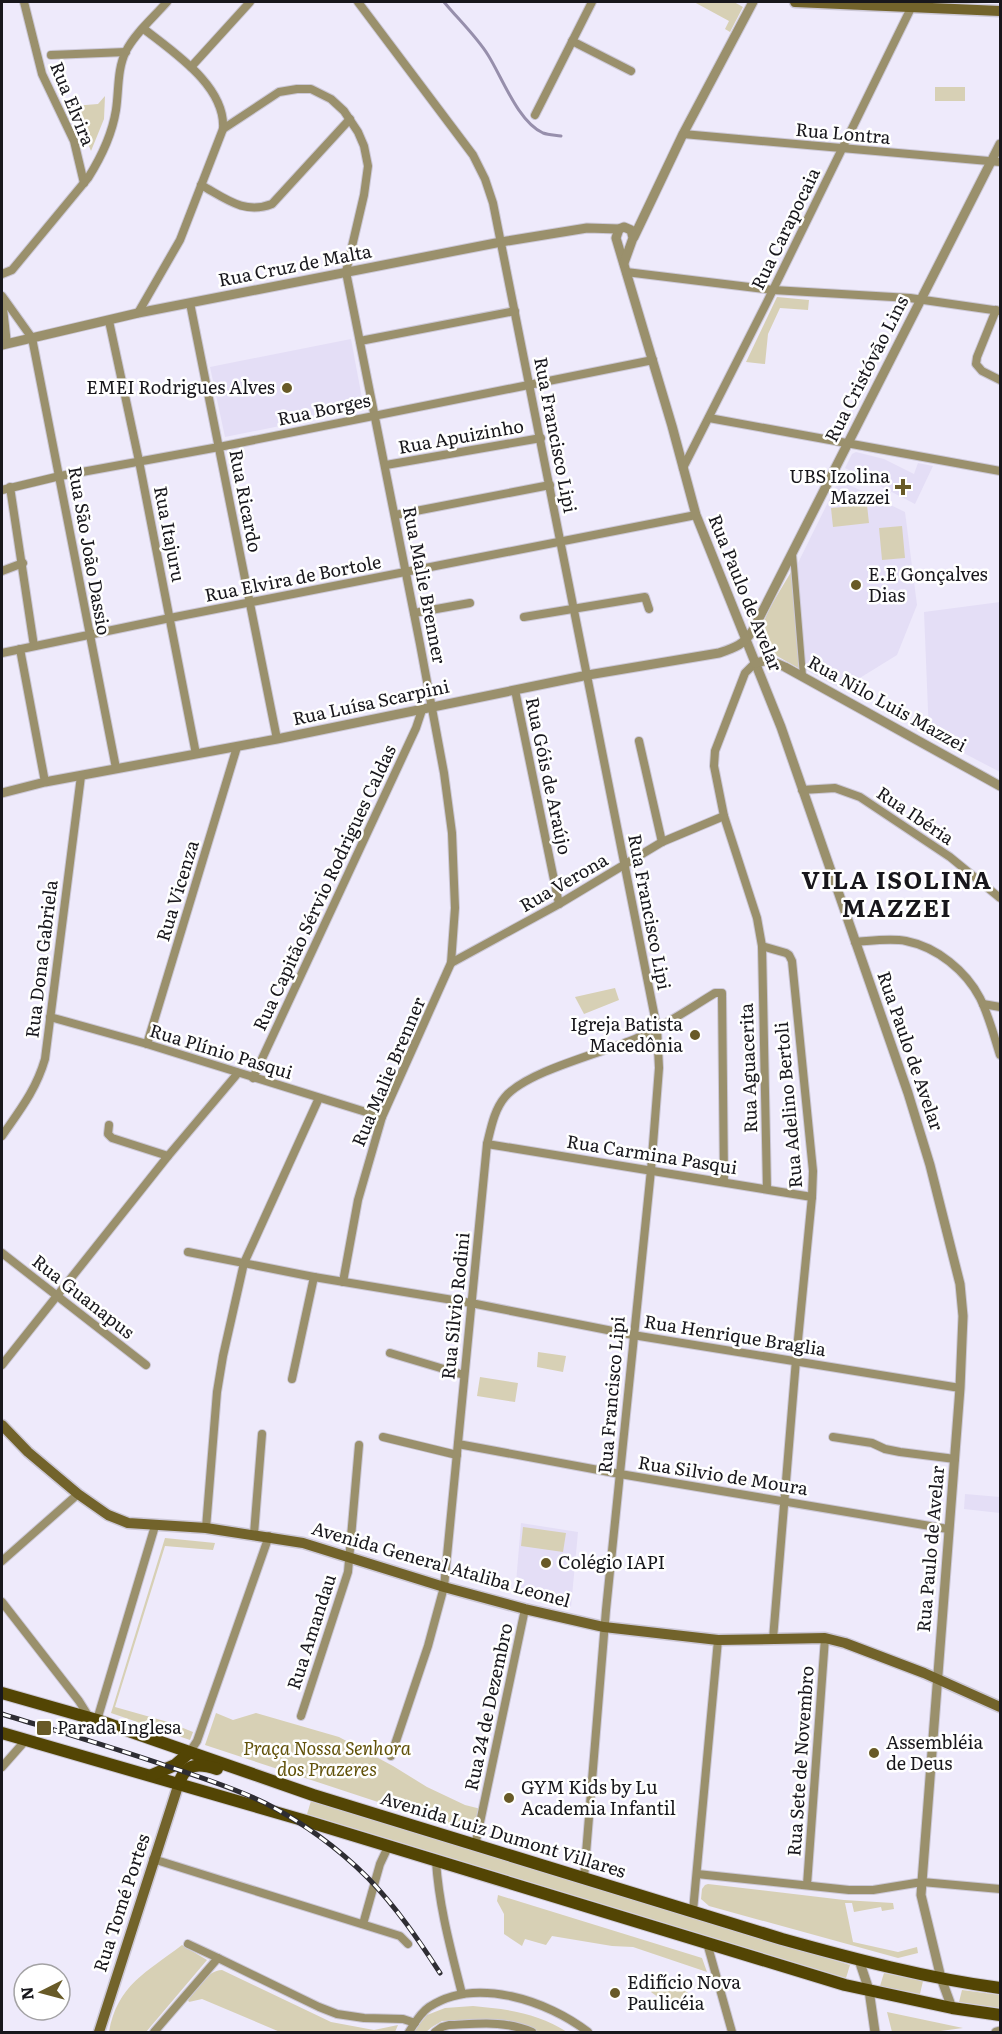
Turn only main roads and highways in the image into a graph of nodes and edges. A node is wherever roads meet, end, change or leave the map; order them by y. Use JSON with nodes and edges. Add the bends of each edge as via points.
{"nodes":[{"id":1,"x":795,"y":2,"type":"edge"},
{"id":2,"x":913,"y":4,"type":"edge"},
{"id":3,"x":1000,"y":11,"type":"edge"},
{"id":4,"x":2,"y":1425,"type":"edge"},
{"id":5,"x":2,"y":1694,"type":"edge"},
{"id":6,"x":1000,"y":1707,"type":"edge"},
{"id":7,"x":2,"y":1733,"type":"edge"},
{"id":8,"x":189,"y":1753,"type":"junction"},
{"id":9,"x":247,"y":1773,"type":"junction"},
{"id":10,"x":152,"y":1775,"type":"junction"},
{"id":11,"x":178,"y":1784,"type":"junction"},
{"id":12,"x":1000,"y":1988,"type":"edge"},
{"id":13,"x":1000,"y":2015,"type":"edge"},
{"id":14,"x":99,"y":2032,"type":"edge"}],
"edges":[{"from":1,"to":2,"type":"main road"},
{"from":2,"to":3,"type":"main road"},
{"from":4,"to":6,"type":"main road","name":"Avenida General Ataliba Leonel","via":[[78,1494],[117,1520],[303,1543],[444,1587],[604,1626],[718,1640],[825,1638],[938,1678]]},
{"from":5,"to":8,"type":"main road","name":"Avenida Luiz Dumont Villares","via":[[93,1719]]},
{"from":7,"to":10,"type":"main road"},
{"from":8,"to":9,"type":"main road","name":"Avenida Luiz Dumont Villares"},
{"from":8,"to":10,"type":"main road","via":[[175,1765]]},
{"from":9,"to":11,"type":"main road","via":[[238,1775],[197,1766],[187,1768]]},
{"from":9,"to":12,"type":"main road","name":"Avenida Luiz Dumont Villares","via":[[859,1960]]},
{"from":10,"to":11,"type":"main road"},
{"from":11,"to":13,"type":"main road","via":[[869,1990]]},
{"from":11,"to":14,"type":"main road","name":"Rua Tomé Portes"}]}
